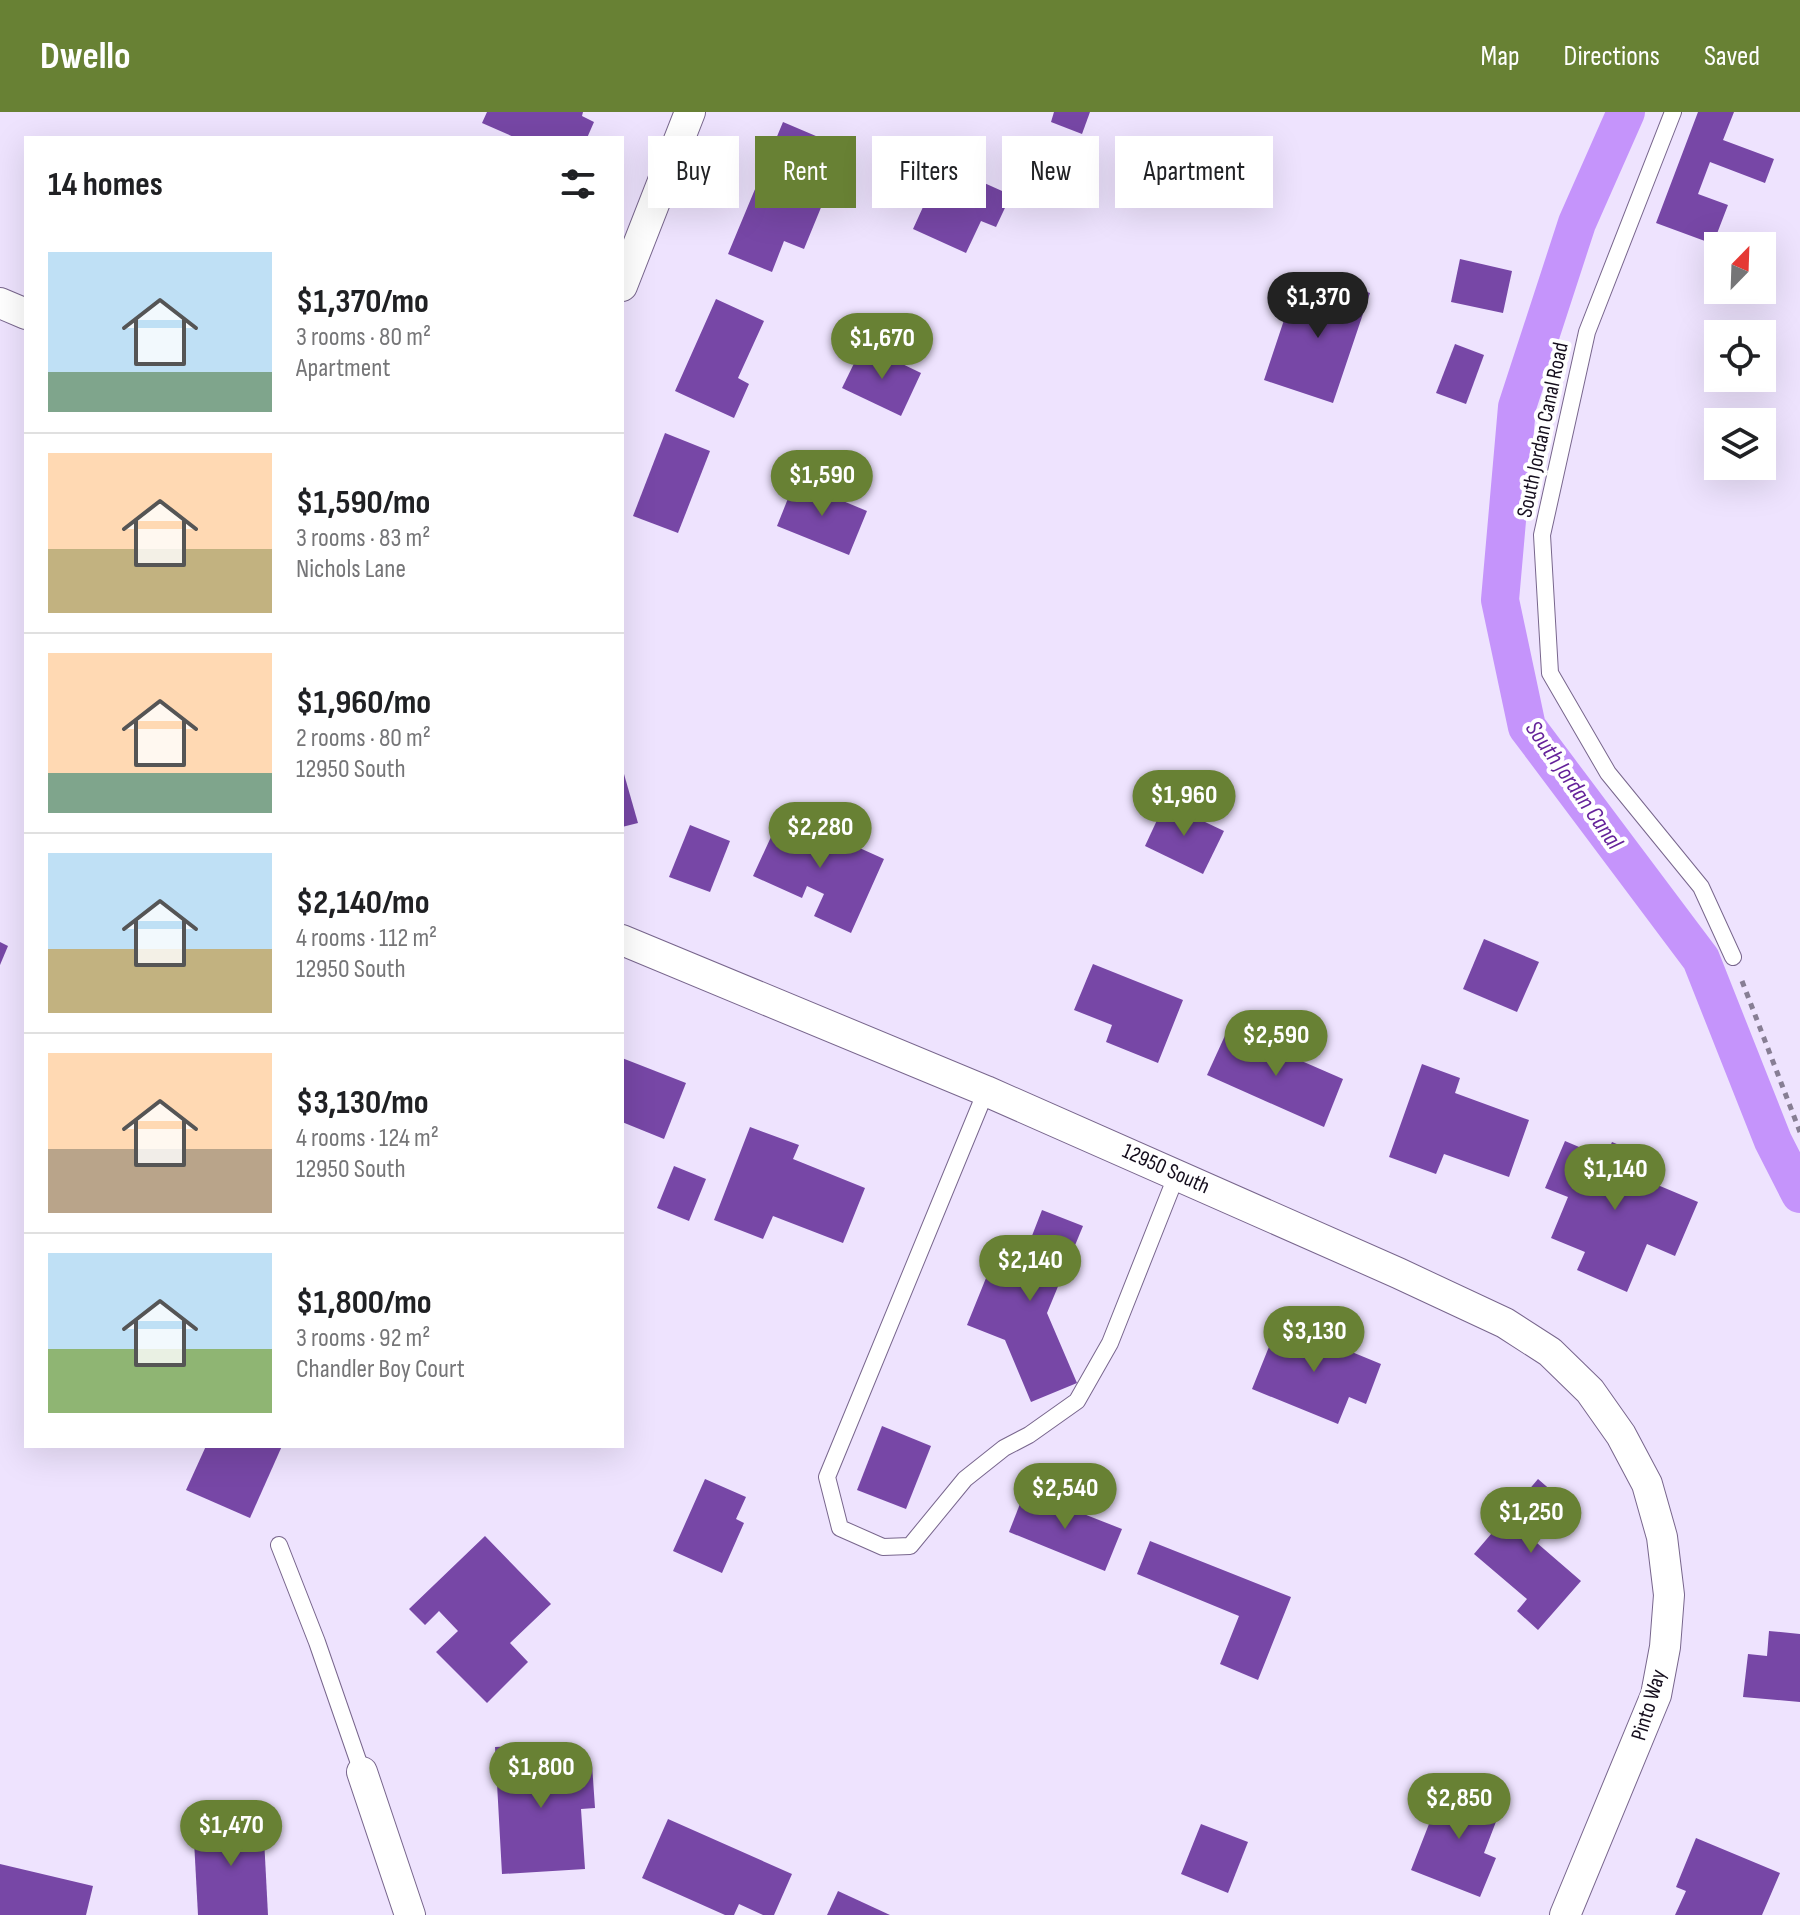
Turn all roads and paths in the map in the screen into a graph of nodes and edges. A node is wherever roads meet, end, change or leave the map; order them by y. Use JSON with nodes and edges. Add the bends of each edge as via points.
{"nodes":[{"id":1,"x":690,"y":112,"type":"edge"},
{"id":2,"x":1673,"y":112,"type":"edge"},
{"id":3,"x":624,"y":281,"type":"edge"},
{"id":4,"x":0,"y":303,"type":"edge"},
{"id":5,"x":24,"y":313,"type":"edge"},
{"id":6,"x":624,"y":941,"type":"edge"},
{"id":7,"x":1733,"y":957,"type":"joint"},
{"id":8,"x":986,"y":1091,"type":"junction"},
{"id":9,"x":1800,"y":1132,"type":"edge"},
{"id":10,"x":1177,"y":1174,"type":"junction"},
{"id":11,"x":1647,"y":1484,"type":"joint"},
{"id":12,"x":279,"y":1545,"type":"dead end"},
{"id":13,"x":362,"y":1772,"type":"joint"},
{"id":14,"x":410,"y":1915,"type":"edge"},
{"id":15,"x":1565,"y":1915,"type":"edge"}],
"edges":[{"from":1,"to":3,"type":"street"},
{"from":2,"to":7,"type":"lane","name":"South Jordan Canal Road","via":[[1587,332],[1559,457],[1542,535],[1550,673],[1608,773],[1701,887]]},
{"from":4,"to":5,"type":"street"},
{"from":6,"to":8,"type":"street","name":"12950 South"},
{"from":7,"to":9,"type":"path"},
{"from":8,"to":10,"type":"street","name":"12950 South"},
{"from":8,"to":10,"type":"lane","via":[[827,1477],[840,1528],[883,1547],[910,1546],[965,1479],[1077,1401],[1110,1343]]},
{"from":10,"to":11,"type":"street","name":"12950 South","via":[[1505,1323],[1550,1352],[1590,1391]]},
{"from":11,"to":15,"type":"street","name":"Pinto Way","via":[[1662,1537],[1669,1595],[1656,1695]]},
{"from":12,"to":13,"type":"lane"},
{"from":13,"to":14,"type":"street"}]}
